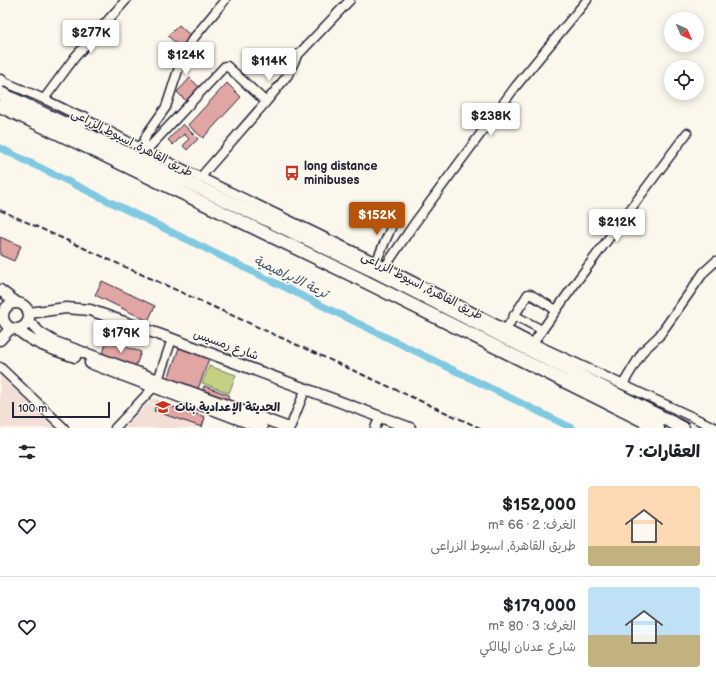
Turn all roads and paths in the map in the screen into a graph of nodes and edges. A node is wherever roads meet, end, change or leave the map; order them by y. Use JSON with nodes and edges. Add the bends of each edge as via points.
{"nodes":[{"id":1,"x":126,"y":0,"type":"edge"},
{"id":2,"x":225,"y":0,"type":"edge"},
{"id":3,"x":350,"y":0,"type":"edge"},
{"id":4,"x":587,"y":0,"type":"edge"},
{"id":5,"x":0,"y":81,"type":"edge"},
{"id":6,"x":0,"y":93,"type":"edge"},
{"id":7,"x":44,"y":99,"type":"junction"},
{"id":8,"x":266,"y":102,"type":"junction"},
{"id":9,"x":0,"y":106,"type":"edge"},
{"id":10,"x":84,"y":118,"type":"junction"},
{"id":11,"x":77,"y":130,"type":"junction"},
{"id":12,"x":686,"y":133,"type":"dead end"},
{"id":13,"x":142,"y":152,"type":"junction"},
{"id":14,"x":197,"y":181,"type":"junction"},
{"id":15,"x":373,"y":211,"type":"dead end"},
{"id":16,"x":716,"y":261,"type":"edge"},
{"id":17,"x":378,"y":267,"type":"junction"},
{"id":18,"x":366,"y":282,"type":"junction"},
{"id":19,"x":0,"y":290,"type":"edge"},
{"id":20,"x":17,"y":303,"type":"junction"},
{"id":21,"x":556,"y":310,"type":"junction"},
{"id":22,"x":514,"y":315,"type":"junction"},
{"id":23,"x":29,"y":317,"type":"junction"},
{"id":24,"x":1,"y":319,"type":"edge"},
{"id":25,"x":14,"y":329,"type":"junction"},
{"id":26,"x":506,"y":329,"type":"junction"},
{"id":27,"x":542,"y":330,"type":"junction"},
{"id":28,"x":172,"y":339,"type":"junction"},
{"id":29,"x":0,"y":340,"type":"edge"},
{"id":30,"x":533,"y":343,"type":"junction"},
{"id":31,"x":0,"y":367,"type":"edge"},
{"id":32,"x":156,"y":384,"type":"junction"},
{"id":33,"x":623,"y":384,"type":"junction"},
{"id":34,"x":306,"y":388,"type":"junction"},
{"id":35,"x":627,"y":399,"type":"junction"},
{"id":36,"x":621,"y":410,"type":"junction"},
{"id":37,"x":380,"y":416,"type":"junction"},
{"id":38,"x":257,"y":424,"type":"edge"},
{"id":39,"x":64,"y":428,"type":"edge"},
{"id":40,"x":116,"y":428,"type":"edge"},
{"id":41,"x":290,"y":428,"type":"edge"},
{"id":42,"x":375,"y":428,"type":"edge"},
{"id":43,"x":410,"y":428,"type":"edge"},
{"id":44,"x":658,"y":428,"type":"edge"},
{"id":45,"x":683,"y":428,"type":"edge"},
{"id":46,"x":716,"y":428,"type":"edge"}],
"edges":[{"from":1,"to":7,"type":"street","via":[[76,57]]},
{"from":2,"to":13,"type":"street","via":[[183,55],[166,107],[147,134]]},
{"from":3,"to":8,"type":"street","via":[[297,56],[288,75]]},
{"from":4,"to":17,"type":"street","via":[[516,86],[414,224]]},
{"from":5,"to":7,"type":"street","name":"طريق القاهرة, اسيوط الزراعى"},
{"from":6,"to":11,"type":"highway","name":"طريق القاهرة, اسيوط الزراعى"},
{"from":7,"to":10,"type":"street","name":"طريق القاهرة, اسيوط الزراعى"},
{"from":8,"to":13,"type":"street","via":[[225,66]]},
{"from":8,"to":14,"type":"street"},
{"from":9,"to":18,"type":"highway","name":"طريق القاهرة, اسيوط الزراعى"},
{"from":10,"to":11,"type":"highway"},
{"from":10,"to":13,"type":"street","name":"طريق القاهرة, اسيوط الزراعى"},
{"from":11,"to":13,"type":"highway","name":"طريق القاهرة, اسيوط الزراعى"},
{"from":12,"to":21,"type":"street"},
{"from":13,"to":14,"type":"highway","name":"طريق القاهرة, اسيوط الزراعى"},
{"from":14,"to":17,"type":"highway","name":"طريق القاهرة, اسيوط الزراعى"},
{"from":15,"to":17,"type":"street","via":[[389,221],[391,228]]},
{"from":16,"to":33,"type":"street","via":[[704,272],[664,330],[643,351]]},
{"from":17,"to":18,"type":"highway"},
{"from":17,"to":26,"type":"street","name":"طريق القاهرة, اسيوط الزراعى"},
{"from":17,"to":35,"type":"highway","name":"طريق القاهرة, اسيوط الزراعى"},
{"from":18,"to":36,"type":"highway","name":"طريق القاهرة, اسيوط الزراعى"},
{"from":19,"to":20,"type":"main road"},
{"from":20,"to":23,"type":"main road","via":[[26,307]]},
{"from":20,"to":24,"type":"main road","via":[[6,307]]},
{"from":21,"to":22,"type":"street","via":[[529,293]]},
{"from":21,"to":27,"type":"street"},
{"from":22,"to":26,"type":"street"},
{"from":22,"to":27,"type":"street"},
{"from":23,"to":25,"type":"main road","via":[[24,327]]},
{"from":23,"to":28,"type":"main road","name":"شارع رمسيس","via":[[66,308],[82,308]]},
{"from":23,"to":32,"type":"main road","via":[[40,333],[54,342]]},
{"from":24,"to":25,"type":"main road","via":[[4,324]]},
{"from":25,"to":29,"type":"main road"},
{"from":25,"to":32,"type":"main road","via":[[45,347]]},
{"from":26,"to":30,"type":"street","name":"طريق القاهرة, اسيوط الزراعى"},
{"from":27,"to":30,"type":"street"},
{"from":28,"to":32,"type":"street"},
{"from":28,"to":34,"type":"main road","name":"شارع رمسيس"},
{"from":30,"to":33,"type":"street","name":"طريق القاهرة, اسيوط الزراعى"},
{"from":31,"to":39,"type":"street"},
{"from":32,"to":38,"type":"main road"},
{"from":32,"to":40,"type":"street"},
{"from":33,"to":46,"type":"street","name":"طريق القاهرة, اسيوط الزراعى"},
{"from":34,"to":37,"type":"main road","name":"شارع رمسيس"},
{"from":34,"to":41,"type":"street"},
{"from":35,"to":36,"type":"highway"},
{"from":35,"to":45,"type":"highway","name":"طريق القاهرة, اسيوط الزراعى"},
{"from":36,"to":44,"type":"highway","name":"طريق القاهرة, اسيوط الزراعى"},
{"from":37,"to":42,"type":"street"},
{"from":37,"to":43,"type":"main road","name":"شارع رمسيس"},
{"from":38,"to":41,"type":"main road"}]}
